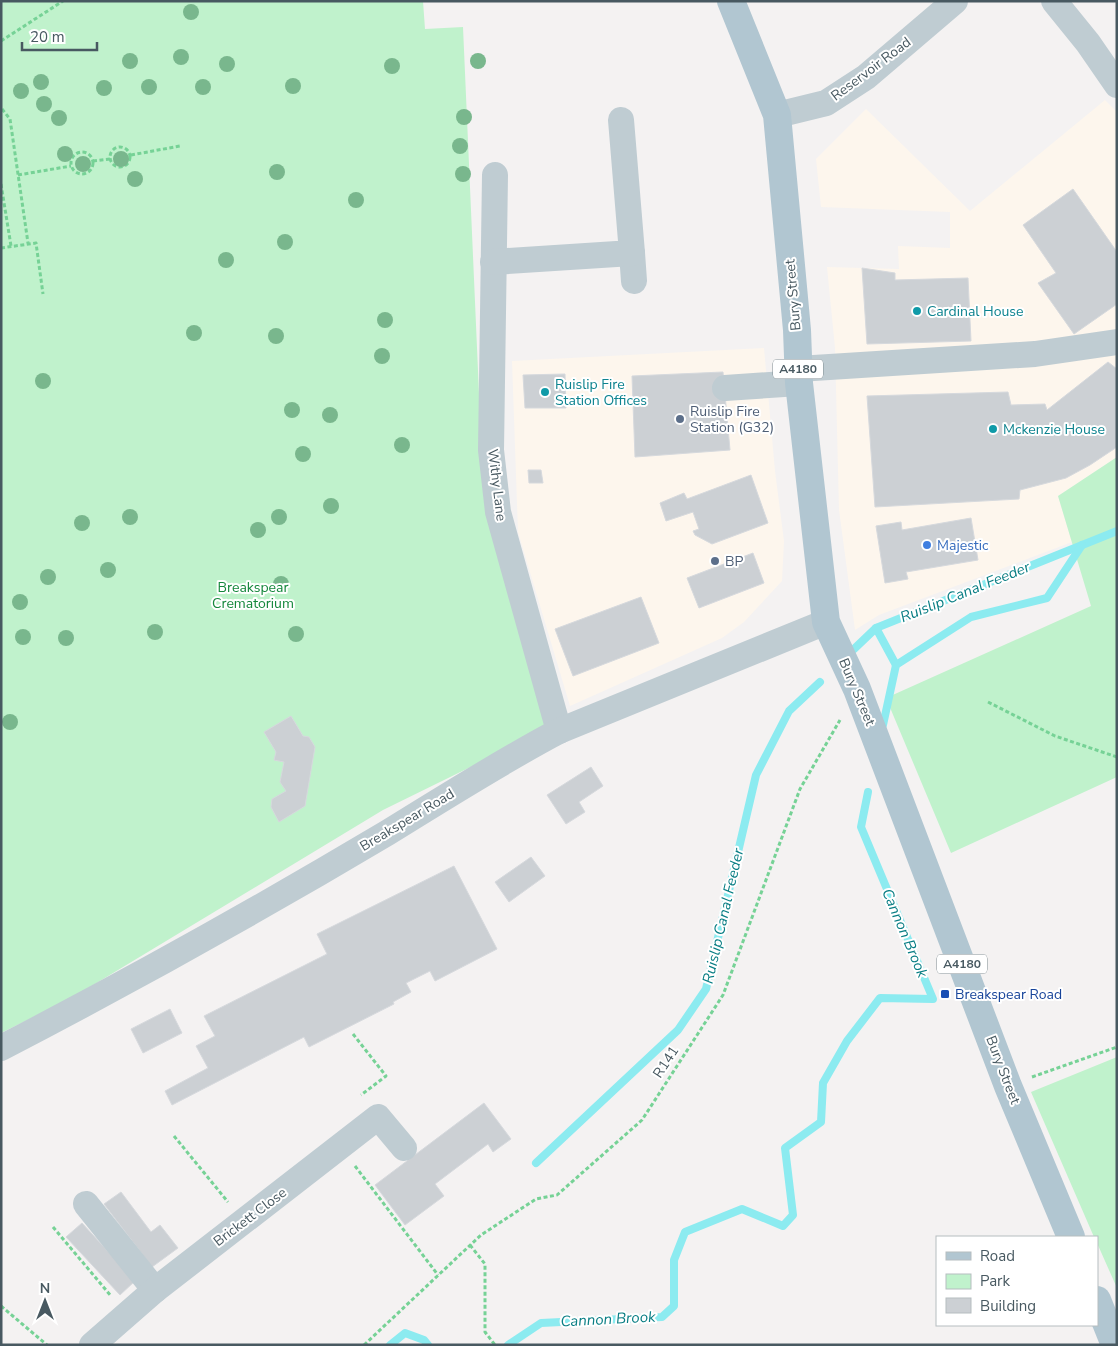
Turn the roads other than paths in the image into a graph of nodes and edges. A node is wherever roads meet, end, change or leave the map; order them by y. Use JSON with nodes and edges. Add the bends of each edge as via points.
{"nodes":[{"id":1,"x":731,"y":1,"type":"edge"},
{"id":2,"x":955,"y":1,"type":"edge"},
{"id":3,"x":1054,"y":1,"type":"edge"},
{"id":4,"x":1117,"y":85,"type":"edge"},
{"id":5,"x":776,"y":115,"type":"junction"},
{"id":6,"x":621,"y":120,"type":"dead end"},
{"id":7,"x":495,"y":175,"type":"dead end"},
{"id":8,"x":632,"y":253,"type":"junction"},
{"id":9,"x":494,"y":262,"type":"junction"},
{"id":10,"x":634,"y":281,"type":"dead end"},
{"id":11,"x":1117,"y":342,"type":"edge"},
{"id":12,"x":798,"y":376,"type":"junction"},
{"id":13,"x":725,"y":388,"type":"dead end"},
{"id":14,"x":826,"y":622,"type":"junction"},
{"id":15,"x":559,"y":731,"type":"junction"},
{"id":16,"x":1,"y":1048,"type":"edge"},
{"id":17,"x":404,"y":1148,"type":"dead end"},
{"id":18,"x":86,"y":1204,"type":"dead end"},
{"id":19,"x":1071,"y":1236,"type":"edge"},
{"id":20,"x":155,"y":1290,"type":"junction"},
{"id":21,"x":1098,"y":1302,"type":"edge"},
{"id":22,"x":92,"y":1345,"type":"edge"},
{"id":23,"x":1115,"y":1345,"type":"edge"}],
"edges":[{"from":1,"to":5,"type":"main road","number":"A4180"},
{"from":2,"to":5,"type":"street","name":"Reservoir Road","via":[[866,77],[826,103]]},
{"from":3,"to":4,"type":"street"},
{"from":5,"to":12,"type":"main road","name":"Bury Street","number":"A4180"},
{"from":6,"to":8,"type":"street"},
{"from":7,"to":9,"type":"street","name":"Withy Lane"},
{"from":8,"to":9,"type":"street"},
{"from":8,"to":10,"type":"street"},
{"from":9,"to":15,"type":"street","name":"Withy Lane","via":[[491,450],[498,512]]},
{"from":11,"to":12,"type":"street","via":[[1035,354]]},
{"from":12,"to":13,"type":"street"},
{"from":12,"to":14,"type":"main road","name":"Bury Street","number":"A4180"},
{"from":14,"to":15,"type":"street","name":"Breakspear Road"},
{"from":14,"to":19,"type":"main road","name":"Bury Street","number":"A4180","via":[[858,689],[1008,1086]]},
{"from":15,"to":16,"type":"street","name":"Breakspear Road","via":[[517,752],[386,833],[118,986]]},
{"from":17,"to":20,"type":"street","name":"Brickett Close","via":[[378,1117]]},
{"from":18,"to":20,"type":"street"},
{"from":20,"to":22,"type":"street","name":"Brickett Close"},
{"from":21,"to":23,"type":"main road"}]}
